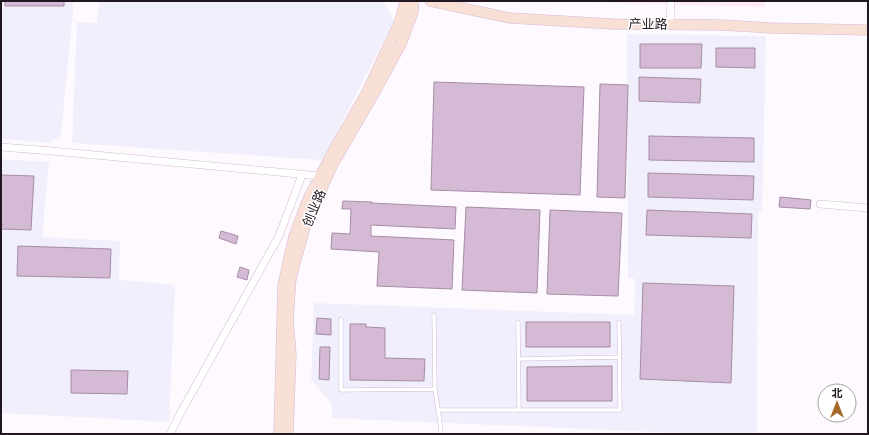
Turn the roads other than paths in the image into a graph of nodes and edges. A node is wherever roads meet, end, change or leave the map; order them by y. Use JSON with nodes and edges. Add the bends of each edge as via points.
{"nodes":[{"id":1,"x":405,"y":1,"type":"edge"},
{"id":2,"x":414,"y":1,"type":"edge"},
{"id":3,"x":430,"y":1,"type":"edge"},
{"id":4,"x":671,"y":1,"type":"edge"},
{"id":5,"x":670,"y":25,"type":"junction"},
{"id":6,"x":868,"y":30,"type":"edge"},
{"id":7,"x":1,"y":147,"type":"edge"},
{"id":8,"x":302,"y":175,"type":"junction"},
{"id":9,"x":320,"y":176,"type":"junction"},
{"id":10,"x":820,"y":204,"type":"dead end"},
{"id":11,"x":868,"y":208,"type":"edge"},
{"id":12,"x":434,"y":315,"type":"dead end"},
{"id":13,"x":341,"y":319,"type":"dead end"},
{"id":14,"x":518,"y":322,"type":"dead end"},
{"id":15,"x":619,"y":322,"type":"dead end"},
{"id":16,"x":619,"y":357,"type":"junction"},
{"id":17,"x":519,"y":359,"type":"junction"},
{"id":18,"x":435,"y":389,"type":"junction"},
{"id":19,"x":438,"y":410,"type":"junction"},
{"id":20,"x":519,"y":410,"type":"junction"},
{"id":21,"x":170,"y":434,"type":"edge"},
{"id":22,"x":279,"y":434,"type":"edge"},
{"id":23,"x":288,"y":434,"type":"edge"},
{"id":24,"x":441,"y":434,"type":"edge"}],
"edges":[{"from":1,"to":9,"type":"street","name":"创业路","via":[[400,22],[366,94]]},
{"from":2,"to":23,"type":"street","name":"创业路","via":[[413,12],[401,44],[332,166],[305,227],[292,278],[288,320],[291,354]]},
{"from":3,"to":5,"type":"street","name":"产业路","via":[[510,18]]},
{"from":4,"to":5,"type":"street"},
{"from":5,"to":6,"type":"street","name":"产业路"},
{"from":7,"to":8,"type":"street"},
{"from":8,"to":9,"type":"street"},
{"from":8,"to":21,"type":"street","via":[[279,236]]},
{"from":9,"to":22,"type":"street","name":"创业路","via":[[294,236],[283,285]]},
{"from":10,"to":11,"type":"street"},
{"from":12,"to":18,"type":"lane"},
{"from":13,"to":18,"type":"lane","via":[[341,390]]},
{"from":14,"to":17,"type":"lane"},
{"from":15,"to":16,"type":"lane"},
{"from":16,"to":17,"type":"lane"},
{"from":16,"to":20,"type":"lane","via":[[620,410]]},
{"from":17,"to":20,"type":"lane"},
{"from":18,"to":19,"type":"lane"},
{"from":19,"to":20,"type":"lane"},
{"from":19,"to":24,"type":"lane"}]}
